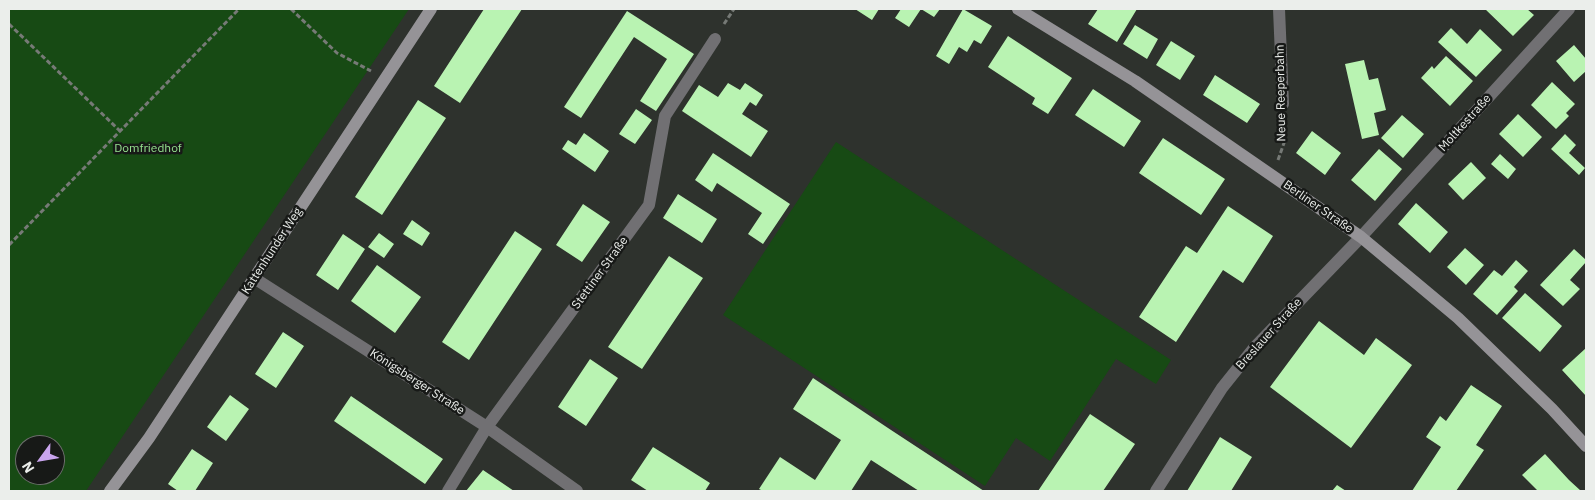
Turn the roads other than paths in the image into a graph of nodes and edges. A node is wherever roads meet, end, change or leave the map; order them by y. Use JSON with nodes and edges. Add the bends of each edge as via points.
{"nodes":[{"id":1,"x":431,"y":9,"type":"edge"},
{"id":2,"x":1018,"y":9,"type":"edge"},
{"id":3,"x":1279,"y":9,"type":"edge"},
{"id":4,"x":1569,"y":9,"type":"edge"},
{"id":5,"x":714,"y":40,"type":"dead end"},
{"id":6,"x":1283,"y":104,"type":"road end"},
{"id":7,"x":1361,"y":236,"type":"junction"},
{"id":8,"x":254,"y":278,"type":"junction"},
{"id":9,"x":487,"y":427,"type":"junction"},
{"id":10,"x":1586,"y":446,"type":"edge"},
{"id":11,"x":110,"y":491,"type":"edge"},
{"id":12,"x":448,"y":491,"type":"edge"},
{"id":13,"x":577,"y":491,"type":"edge"},
{"id":14,"x":1156,"y":491,"type":"edge"}],
"edges":[{"from":1,"to":8,"type":"street","name":"Kattenhunder Weg"},
{"from":2,"to":7,"type":"street","name":"Berliner Straße","via":[[1135,81]]},
{"from":3,"to":6,"type":"street","name":"Neue Reeperbahn"},
{"from":4,"to":7,"type":"street","name":"Moltkestraße"},
{"from":5,"to":9,"type":"street","name":"Stettiner Straße","via":[[665,116],[649,205]]},
{"from":7,"to":10,"type":"street","name":"Berliner Straße","via":[[1458,318]]},
{"from":7,"to":14,"type":"street","name":"Breslauer Straße","via":[[1254,348],[1222,388]]},
{"from":8,"to":9,"type":"street","name":"Königsberger Straße"},
{"from":8,"to":11,"type":"street","name":"Kattenhunder Weg","via":[[149,438]]},
{"from":9,"to":12,"type":"street","name":"Stettiner Straße"},
{"from":9,"to":13,"type":"street","name":"Königsberger Straße"}]}
